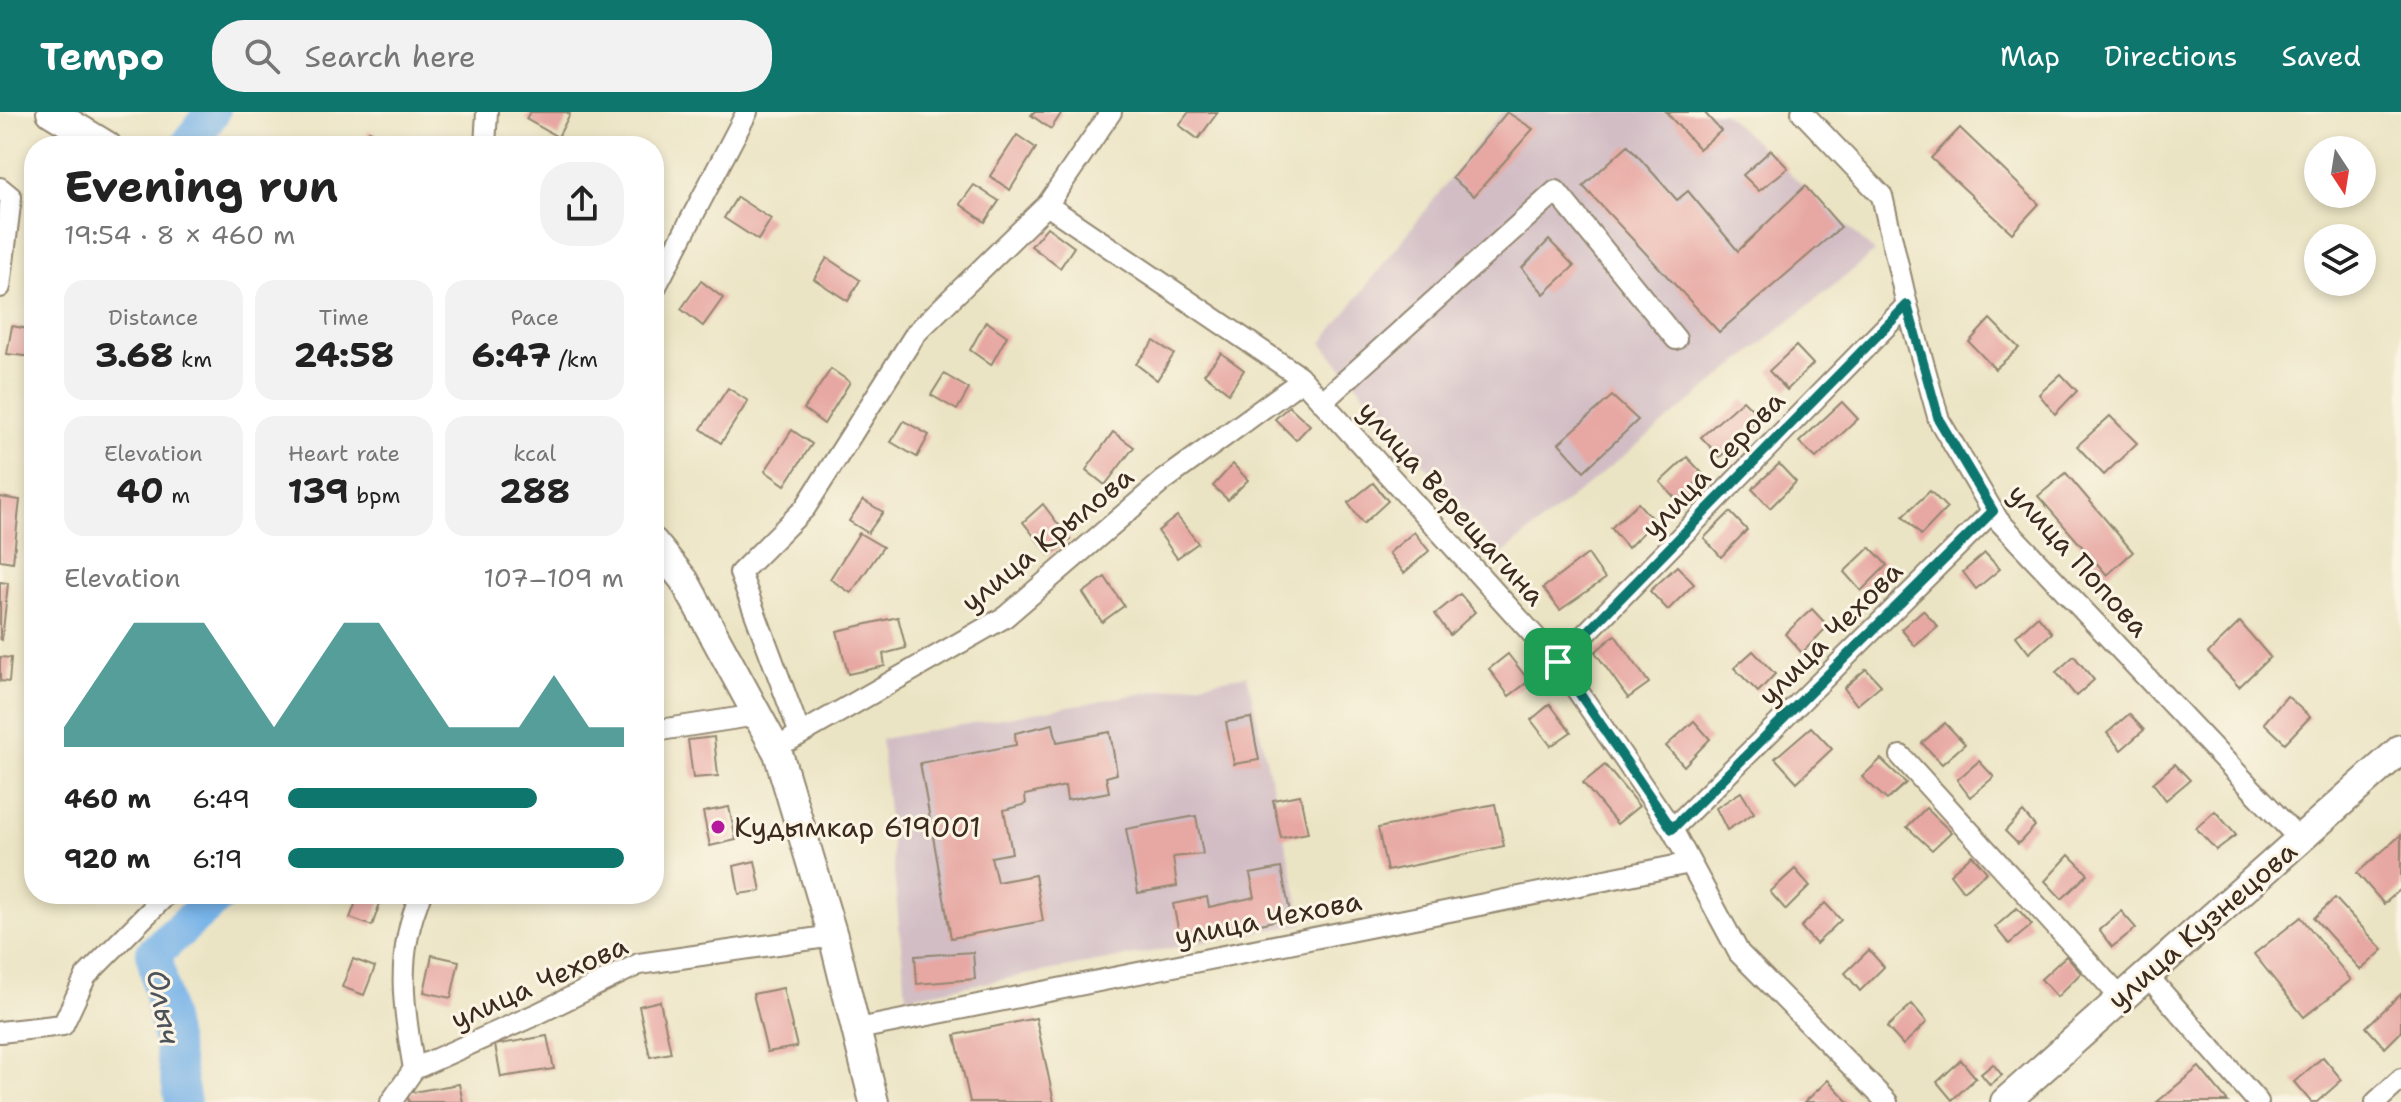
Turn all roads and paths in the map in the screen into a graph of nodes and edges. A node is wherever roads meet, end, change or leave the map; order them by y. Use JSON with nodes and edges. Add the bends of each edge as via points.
{"nodes":[{"id":1,"x":51,"y":112,"type":"edge"},
{"id":2,"x":487,"y":112,"type":"edge"},
{"id":3,"x":747,"y":112,"type":"edge"},
{"id":4,"x":1111,"y":112,"type":"edge"},
{"id":5,"x":1802,"y":112,"type":"edge"},
{"id":6,"x":91,"y":136,"type":"edge"},
{"id":7,"x":486,"y":136,"type":"edge"},
{"id":8,"x":0,"y":188,"type":"edge"},
{"id":9,"x":1047,"y":205,"type":"junction"},
{"id":10,"x":664,"y":271,"type":"edge"},
{"id":11,"x":0,"y":287,"type":"edge"},
{"id":12,"x":1907,"y":305,"type":"junction"},
{"id":13,"x":1676,"y":339,"type":"dead end"},
{"id":14,"x":1302,"y":380,"type":"junction"},
{"id":15,"x":1322,"y":402,"type":"junction"},
{"id":16,"x":1993,"y":511,"type":"junction"},
{"id":17,"x":664,"y":555,"type":"edge"},
{"id":18,"x":1558,"y":662,"type":"junction"},
{"id":19,"x":757,"y":715,"type":"junction"},
{"id":20,"x":664,"y":729,"type":"edge"},
{"id":21,"x":800,"y":734,"type":"junction"},
{"id":22,"x":775,"y":748,"type":"junction"},
{"id":23,"x":2401,"y":749,"type":"edge"},
{"id":24,"x":1901,"y":756,"type":"dead end"},
{"id":25,"x":1672,"y":829,"type":"junction"},
{"id":26,"x":2299,"y":839,"type":"junction"},
{"id":27,"x":1690,"y":863,"type":"junction"},
{"id":28,"x":157,"y":904,"type":"edge"},
{"id":29,"x":417,"y":904,"type":"edge"},
{"id":30,"x":833,"y":936,"type":"junction"},
{"id":31,"x":2146,"y":974,"type":"junction"},
{"id":32,"x":2120,"y":997,"type":"junction"},
{"id":33,"x":858,"y":1029,"type":"junction"},
{"id":34,"x":0,"y":1032,"type":"edge"},
{"id":35,"x":414,"y":1069,"type":"junction"},
{"id":36,"x":2401,"y":1079,"type":"edge"},
{"id":37,"x":391,"y":1102,"type":"edge"},
{"id":38,"x":874,"y":1102,"type":"edge"},
{"id":39,"x":1887,"y":1102,"type":"edge"},
{"id":40,"x":2005,"y":1102,"type":"edge"},
{"id":41,"x":2258,"y":1102,"type":"edge"},
{"id":42,"x":2376,"y":1102,"type":"edge"}],
"edges":[{"from":1,"to":6,"type":"main road"},
{"from":2,"to":7,"type":"street"},
{"from":3,"to":10,"type":"street"},
{"from":4,"to":9,"type":"street"},
{"from":5,"to":12,"type":"street","name":"улица Попова","via":[[1882,196]]},
{"from":8,"to":11,"type":"street","via":[[11,197]]},
{"from":9,"to":14,"type":"street","name":"улица Верещагина"},
{"from":9,"to":21,"type":"street","via":[[916,333],[805,508],[740,573]]},
{"from":12,"to":16,"type":"street","name":"улица Попова","via":[[1939,420]]},
{"from":12,"to":18,"type":"street","name":"улица Серова"},
{"from":13,"to":15,"type":"street","via":[[1556,191]]},
{"from":14,"to":15,"type":"street","name":"улица Верещагина"},
{"from":14,"to":21,"type":"street","name":"улица Крылова","via":[[1163,481],[1005,617]]},
{"from":15,"to":18,"type":"street","name":"улица Верещагина"},
{"from":16,"to":25,"type":"street","name":"улица Чехова"},
{"from":16,"to":26,"type":"street","name":"улица Попова"},
{"from":17,"to":19,"type":"main road","via":[[684,580]]},
{"from":18,"to":25,"type":"street","name":"улица Верещагина"},
{"from":19,"to":20,"type":"street"},
{"from":19,"to":22,"type":"main road"},
{"from":21,"to":22,"type":"street","name":"улица Крылова"},
{"from":22,"to":30,"type":"main road"},
{"from":23,"to":26,"type":"main road","name":"улица Кузнецова"},
{"from":24,"to":32,"type":"street"},
{"from":25,"to":27,"type":"street","name":"улица Верещагина"},
{"from":26,"to":31,"type":"main road","name":"улица Кузнецова"},
{"from":27,"to":33,"type":"street","name":"улица Чехова"},
{"from":27,"to":39,"type":"street","name":"улица Верещагина","via":[[1739,953]]},
{"from":28,"to":34,"type":"street","via":[[86,976],[63,1025]]},
{"from":29,"to":35,"type":"street","via":[[401,997]]},
{"from":30,"to":33,"type":"main road"},
{"from":30,"to":35,"type":"street","name":"улица Чехова","via":[[639,964]]},
{"from":31,"to":32,"type":"main road","name":"улица Кузнецова"},
{"from":31,"to":41,"type":"street"},
{"from":32,"to":40,"type":"main road","name":"улица Кузнецова"},
{"from":33,"to":38,"type":"main road"},
{"from":35,"to":37,"type":"street"},
{"from":36,"to":42,"type":"street"}]}
